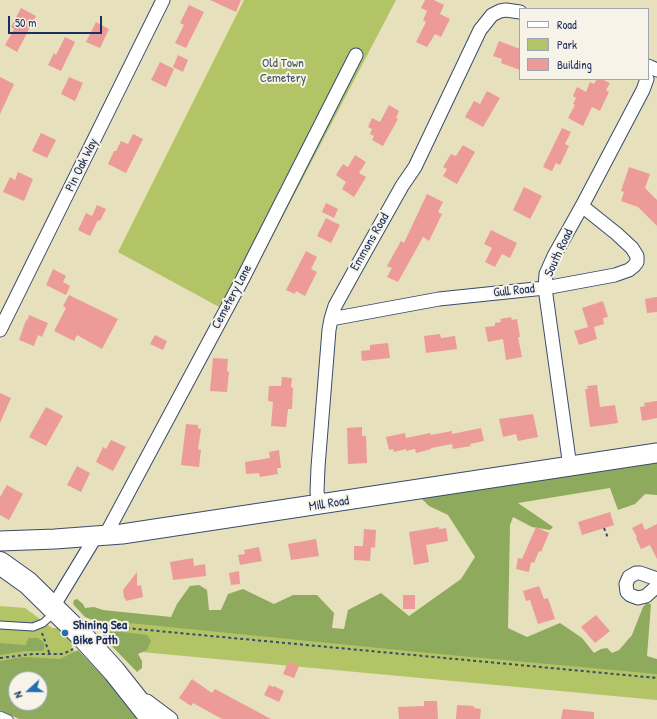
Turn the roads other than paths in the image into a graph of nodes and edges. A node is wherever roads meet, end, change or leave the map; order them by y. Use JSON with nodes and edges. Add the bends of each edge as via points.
{"nodes":[{"id":1,"x":162,"y":0,"type":"edge"},
{"id":2,"x":519,"y":12,"type":"edge"},
{"id":3,"x":356,"y":55,"type":"dead end"},
{"id":4,"x":647,"y":80,"type":"edge"},
{"id":5,"x":582,"y":206,"type":"junction"},
{"id":6,"x":545,"y":288,"type":"junction"},
{"id":7,"x":331,"y":319,"type":"junction"},
{"id":8,"x":0,"y":330,"type":"edge"},
{"id":9,"x":657,"y":453,"type":"edge"},
{"id":10,"x":570,"y":467,"type":"junction"},
{"id":11,"x":320,"y":505,"type":"junction"},
{"id":12,"x":101,"y":536,"type":"junction"},
{"id":13,"x":0,"y":541,"type":"edge"},
{"id":14,"x":0,"y":562,"type":"edge"},
{"id":15,"x":657,"y":579,"type":"edge"},
{"id":16,"x":657,"y":586,"type":"edge"},
{"id":17,"x":55,"y":609,"type":"junction"},
{"id":18,"x":0,"y":625,"type":"edge"},
{"id":19,"x":0,"y":715,"type":"edge"},
{"id":20,"x":155,"y":718,"type":"edge"},
{"id":21,"x":9,"y":719,"type":"edge"}],
"edges":[{"from":1,"to":8,"type":"street","name":"Pin Oak Way"},
{"from":2,"to":7,"type":"street","name":"Emmons Road","via":[[500,11],[492,15],[480,30],[415,167],[341,293]]},
{"from":3,"to":12,"type":"street","name":"Cemetery Lane","via":[[242,280]]},
{"from":4,"to":5,"type":"street","name":"South Road"},
{"from":5,"to":6,"type":"street","name":"South Road","via":[[546,274]]},
{"from":5,"to":6,"type":"street","name":"Gull Road","via":[[632,248],[637,256],[637,262],[628,270],[615,275]]},
{"from":6,"to":7,"type":"street","name":"Gull Road","via":[[439,299]]},
{"from":6,"to":10,"type":"street","name":"South Road"},
{"from":7,"to":11,"type":"street","name":"Emmons Road","via":[[318,467],[317,492]]},
{"from":9,"to":10,"type":"street","name":"Mill Road"},
{"from":10,"to":11,"type":"street","name":"Mill Road"},
{"from":11,"to":12,"type":"street","name":"Mill Road"},
{"from":12,"to":13,"type":"street","name":"Mill Road"},
{"from":12,"to":17,"type":"street","name":"Cemetery Lane"},
{"from":14,"to":17,"type":"highway"},
{"from":15,"to":16,"type":"street","via":[[636,573],[629,577],[626,584],[627,592],[638,598],[646,596]]},
{"from":17,"to":18,"type":"lane","via":[[39,626],[28,628]]},
{"from":17,"to":20,"type":"highway"},
{"from":19,"to":21,"type":"lane"}]}
